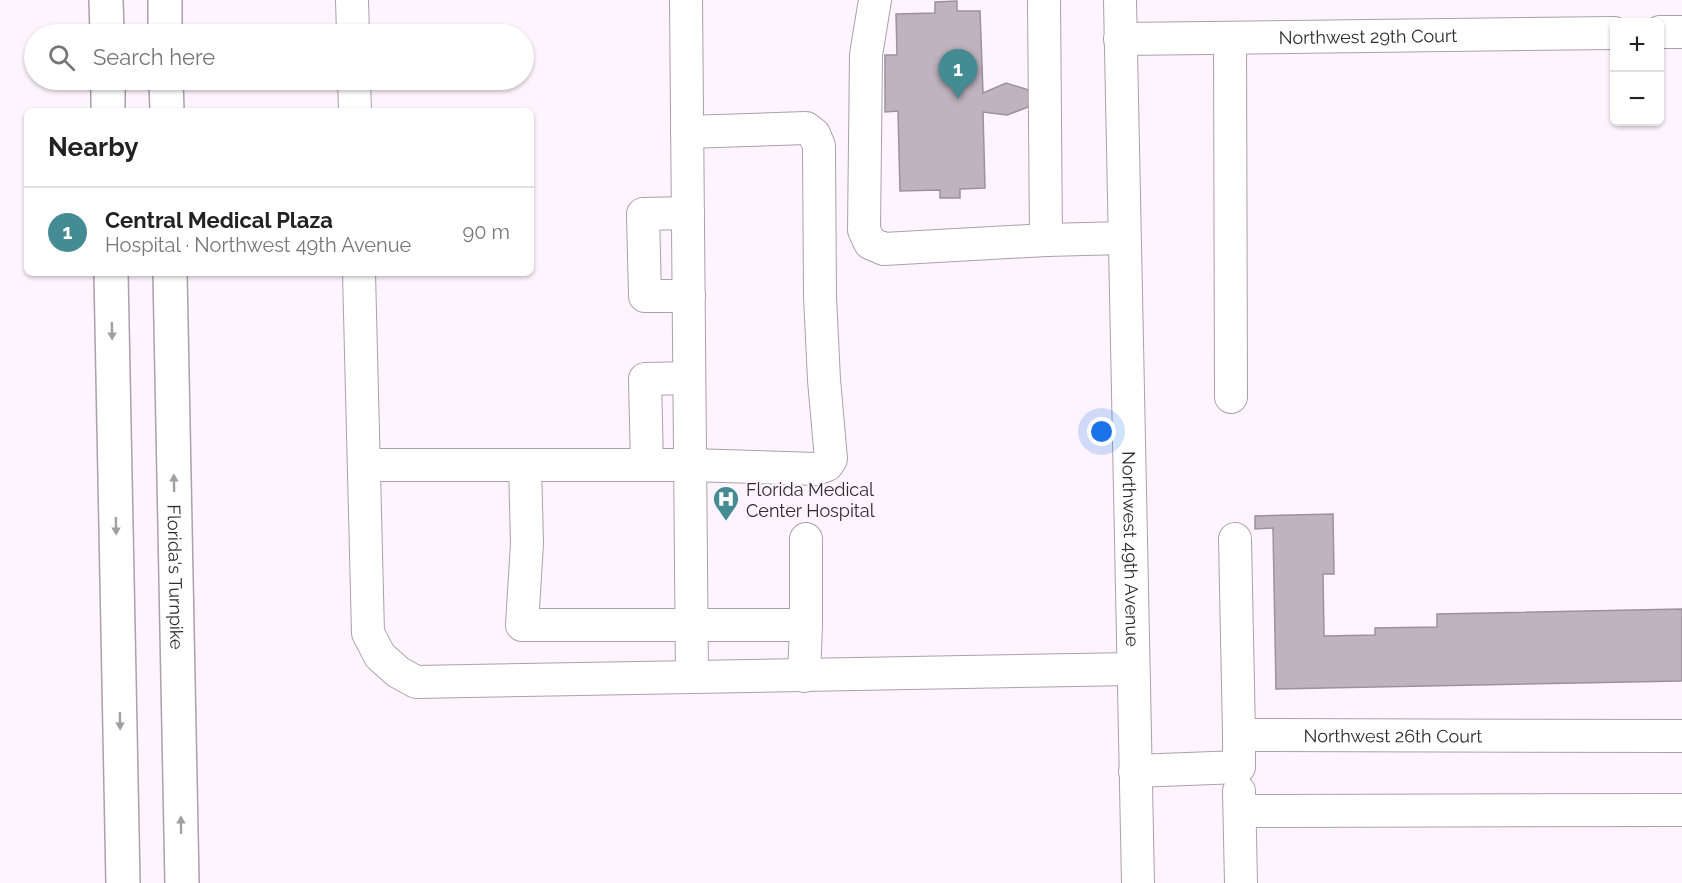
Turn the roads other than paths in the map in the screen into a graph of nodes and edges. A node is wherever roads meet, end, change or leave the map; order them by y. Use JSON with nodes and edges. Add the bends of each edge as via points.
{"nodes":[{"id":1,"x":106,"y":0,"type":"edge"},
{"id":2,"x":165,"y":0,"type":"edge"},
{"id":3,"x":352,"y":0,"type":"edge"},
{"id":4,"x":686,"y":0,"type":"edge"},
{"id":5,"x":875,"y":0,"type":"edge"},
{"id":6,"x":1044,"y":0,"type":"edge"},
{"id":7,"x":1120,"y":0,"type":"edge"},
{"id":8,"x":107,"y":24,"type":"edge"},
{"id":9,"x":165,"y":24,"type":"edge"},
{"id":10,"x":353,"y":24,"type":"edge"},
{"id":11,"x":1664,"y":32,"type":"edge"},
{"id":12,"x":1682,"y":32,"type":"edge"},
{"id":13,"x":1610,"y":33,"type":"edge"},
{"id":14,"x":1230,"y":38,"type":"junction"},
{"id":15,"x":1120,"y":39,"type":"junction"},
{"id":16,"x":108,"y":90,"type":"edge"},
{"id":17,"x":166,"y":90,"type":"edge"},
{"id":18,"x":354,"y":90,"type":"edge"},
{"id":19,"x":108,"y":108,"type":"edge"},
{"id":20,"x":167,"y":108,"type":"edge"},
{"id":21,"x":355,"y":108,"type":"edge"},
{"id":22,"x":687,"y":132,"type":"junction"},
{"id":23,"x":688,"y":213,"type":"junction"},
{"id":24,"x":1124,"y":238,"type":"junction"},
{"id":25,"x":1046,"y":240,"type":"junction"},
{"id":26,"x":111,"y":276,"type":"edge"},
{"id":27,"x":170,"y":276,"type":"edge"},
{"id":28,"x":359,"y":276,"type":"edge"},
{"id":29,"x":689,"y":296,"type":"junction"},
{"id":30,"x":689,"y":378,"type":"junction"},
{"id":31,"x":1231,"y":397,"type":"dead end"},
{"id":32,"x":364,"y":465,"type":"junction"},
{"id":33,"x":525,"y":465,"type":"junction"},
{"id":34,"x":646,"y":465,"type":"junction"},
{"id":35,"x":690,"y":465,"type":"junction"},
{"id":36,"x":1235,"y":538,"type":"dead end"},
{"id":37,"x":806,"y":539,"type":"dead end"},
{"id":38,"x":692,"y":625,"type":"junction"},
{"id":39,"x":806,"y":625,"type":"junction"},
{"id":40,"x":1133,"y":669,"type":"junction"},
{"id":41,"x":804,"y":676,"type":"junction"},
{"id":42,"x":692,"y":677,"type":"junction"},
{"id":43,"x":1239,"y":735,"type":"junction"},
{"id":44,"x":1682,"y":736,"type":"edge"},
{"id":45,"x":1239,"y":767,"type":"junction"},
{"id":46,"x":1135,"y":771,"type":"junction"},
{"id":47,"x":1682,"y":810,"type":"edge"},
{"id":48,"x":1240,"y":811,"type":"junction"},
{"id":49,"x":123,"y":883,"type":"edge"},
{"id":50,"x":182,"y":883,"type":"edge"},
{"id":51,"x":1138,"y":883,"type":"edge"},
{"id":52,"x":1241,"y":883,"type":"edge"}],
"edges":[{"from":1,"to":8,"type":"highway"},
{"from":2,"to":9,"type":"highway"},
{"from":3,"to":10,"type":"street"},
{"from":4,"to":22,"type":"street"},
{"from":5,"to":25,"type":"street","via":[[866,55],[864,230],[870,243],[884,249]]},
{"from":6,"to":25,"type":"street"},
{"from":7,"to":15,"type":"street","name":"Northwest 49th Avenue"},
{"from":11,"to":12,"type":"street"},
{"from":13,"to":14,"type":"street","name":"Northwest 29th Court"},
{"from":14,"to":15,"type":"street","name":"Northwest 29th Court"},
{"from":14,"to":31,"type":"street"},
{"from":15,"to":24,"type":"street","name":"Northwest 49th Avenue"},
{"from":16,"to":19,"type":"highway"},
{"from":17,"to":20,"type":"highway"},
{"from":18,"to":21,"type":"street"},
{"from":22,"to":23,"type":"street"},
{"from":22,"to":35,"type":"street","via":[[806,128],[814,134],[819,146],[820,297],[831,459],[817,469]]},
{"from":23,"to":29,"type":"street"},
{"from":23,"to":29,"type":"street","via":[[643,214],[645,296]]},
{"from":24,"to":25,"type":"street"},
{"from":24,"to":40,"type":"street","name":"Northwest 49th Avenue"},
{"from":26,"to":49,"type":"highway","one_way":true},
{"from":50,"to":27,"type":"highway","name":"Florida's Turnpike","one_way":true},
{"from":28,"to":32,"type":"street"},
{"from":29,"to":30,"type":"street"},
{"from":30,"to":34,"type":"street","via":[[645,379]]},
{"from":30,"to":35,"type":"street"},
{"from":32,"to":33,"type":"street"},
{"from":32,"to":42,"type":"street","via":[[368,633],[380,656],[398,672],[416,682]]},
{"from":33,"to":34,"type":"street"},
{"from":33,"to":38,"type":"street","via":[[527,543],[522,625]]},
{"from":34,"to":35,"type":"street"},
{"from":35,"to":38,"type":"street"},
{"from":36,"to":43,"type":"street"},
{"from":37,"to":39,"type":"street"},
{"from":38,"to":39,"type":"street"},
{"from":38,"to":42,"type":"street"},
{"from":39,"to":41,"type":"street"},
{"from":40,"to":41,"type":"street"},
{"from":40,"to":46,"type":"street","name":"Northwest 49th Avenue"},
{"from":41,"to":42,"type":"street"},
{"from":43,"to":44,"type":"street","name":"Northwest 26th Court"},
{"from":43,"to":45,"type":"street"},
{"from":45,"to":46,"type":"street"},
{"from":45,"to":48,"type":"street"},
{"from":46,"to":51,"type":"street","name":"Northwest 49th Avenue"},
{"from":47,"to":48,"type":"street"},
{"from":48,"to":52,"type":"street"}]}
